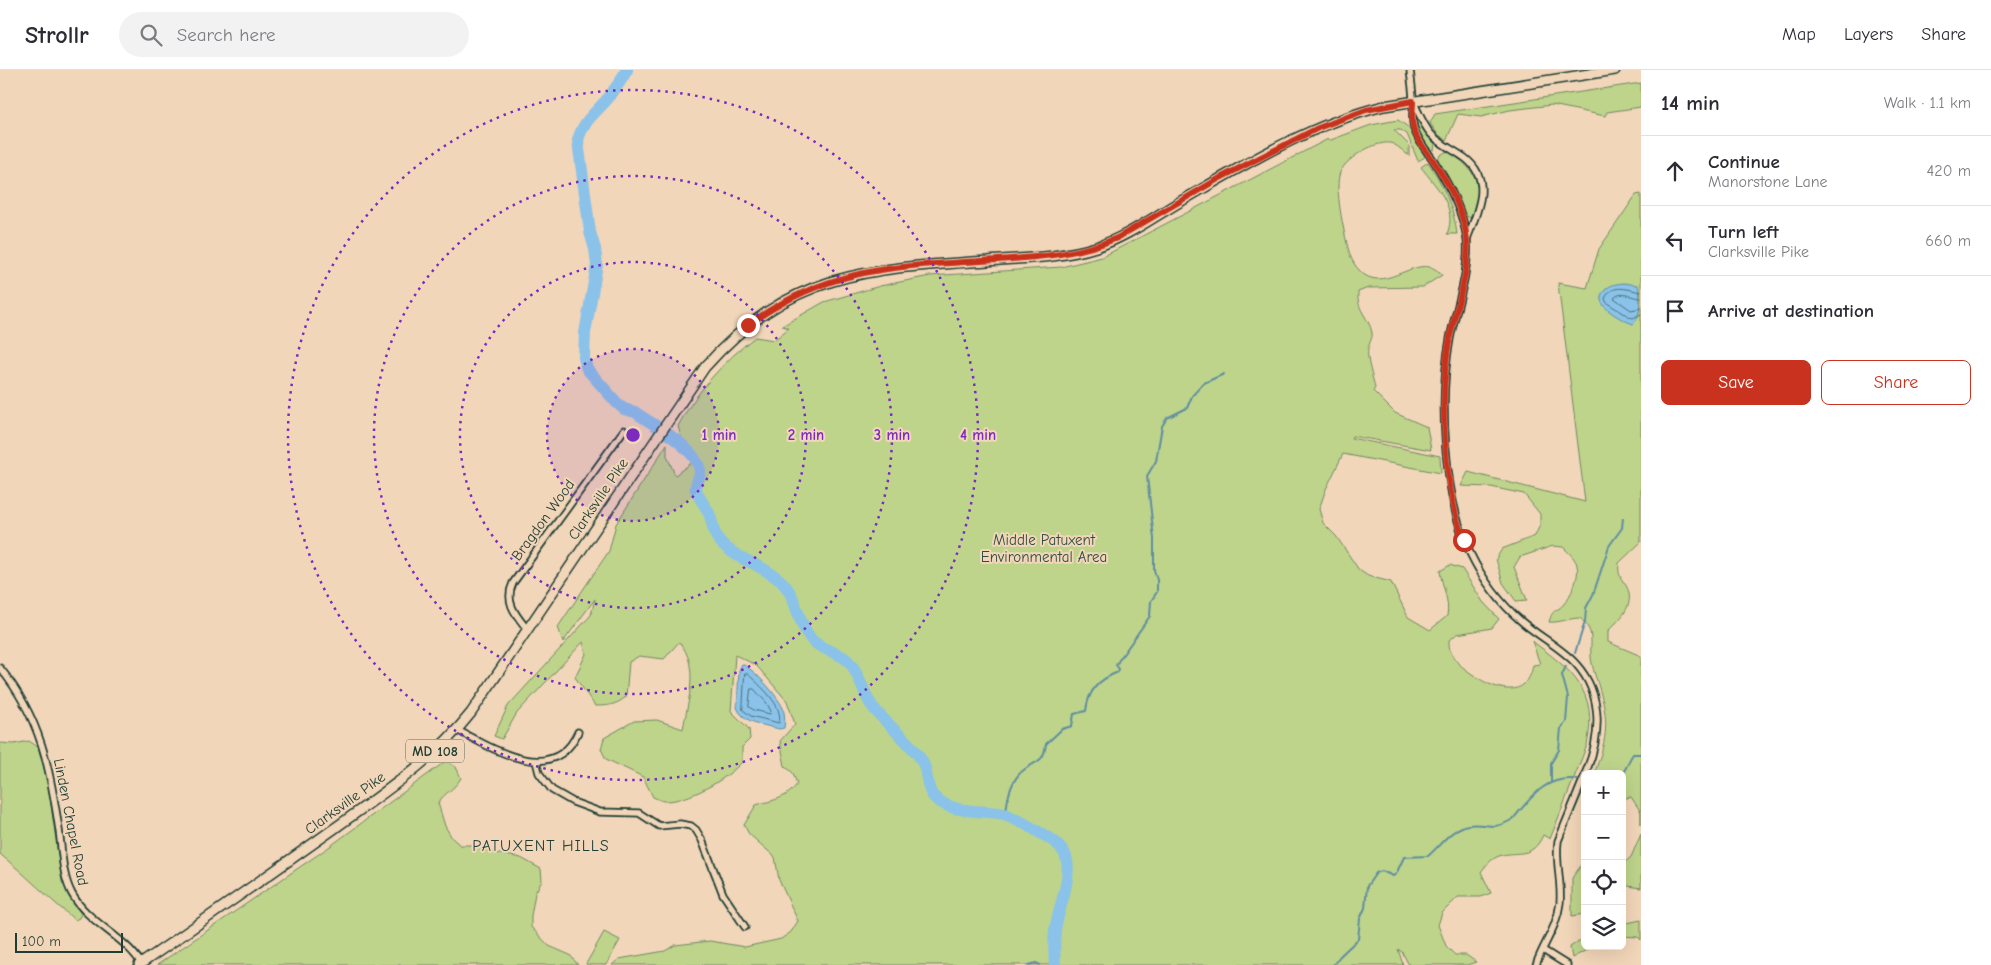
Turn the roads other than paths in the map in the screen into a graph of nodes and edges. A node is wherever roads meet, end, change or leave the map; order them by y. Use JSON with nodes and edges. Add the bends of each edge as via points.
{"nodes":[{"id":1,"x":1410,"y":70,"type":"edge"},
{"id":2,"x":1615,"y":70,"type":"edge"},
{"id":3,"x":1413,"y":101,"type":"junction"},
{"id":4,"x":1467,"y":240,"type":"junction"},
{"id":5,"x":624,"y":430,"type":"dead end"},
{"id":6,"x":527,"y":630,"type":"junction"},
{"id":7,"x":0,"y":668,"type":"edge"},
{"id":8,"x":457,"y":730,"type":"junction"},
{"id":9,"x":578,"y":732,"type":"dead end"},
{"id":10,"x":536,"y":761,"type":"junction"},
{"id":11,"x":1587,"y":770,"type":"edge"},
{"id":12,"x":1581,"y":783,"type":"edge"},
{"id":13,"x":745,"y":927,"type":"dead end"},
{"id":14,"x":1544,"y":950,"type":"junction"},
{"id":15,"x":140,"y":964,"type":"edge"},
{"id":16,"x":1536,"y":965,"type":"edge"},
{"id":17,"x":1567,"y":965,"type":"edge"}],
"edges":[{"from":1,"to":3,"type":"street"},
{"from":2,"to":3,"type":"main road","name":"Clarksville Pike","number":"MD 108"},
{"from":3,"to":4,"type":"street","via":[[1414,129],[1454,194]]},
{"from":3,"to":4,"type":"street","via":[[1429,132],[1471,163],[1480,178],[1481,202]]},
{"from":3,"to":6,"type":"main road","name":"Clarksville Pike","number":"MD 108","via":[[1366,110],[1318,128],[1099,246],[1048,256],[883,269],[850,275],[778,305],[734,337],[705,367]]},
{"from":4,"to":11,"type":"street","via":[[1445,380],[1446,444],[1453,500],[1469,551],[1496,594],[1519,620],[1577,665],[1590,687],[1597,709],[1598,728]]},
{"from":5,"to":6,"type":"street","name":"Bragdon Wood","via":[[513,583],[510,602]]},
{"from":6,"to":8,"type":"main road","name":"Clarksville Pike","number":"MD 108"},
{"from":7,"to":15,"type":"street","name":"Linden Chapel Road","via":[[29,711],[46,755],[64,869],[71,893],[85,910],[127,945]]},
{"from":8,"to":10,"type":"street","via":[[511,756]]},
{"from":8,"to":15,"type":"main road","name":"Clarksville Pike","number":"MD 108","via":[[400,780],[230,904]]},
{"from":9,"to":10,"type":"street","via":[[565,751]]},
{"from":10,"to":13,"type":"street","via":[[539,773],[552,790],[573,802],[600,812],[639,813],[659,826],[691,826],[702,840],[723,894]]},
{"from":12,"to":14,"type":"street","via":[[1558,841],[1560,904]]},
{"from":14,"to":16,"type":"street"},
{"from":14,"to":17,"type":"street"}]}
